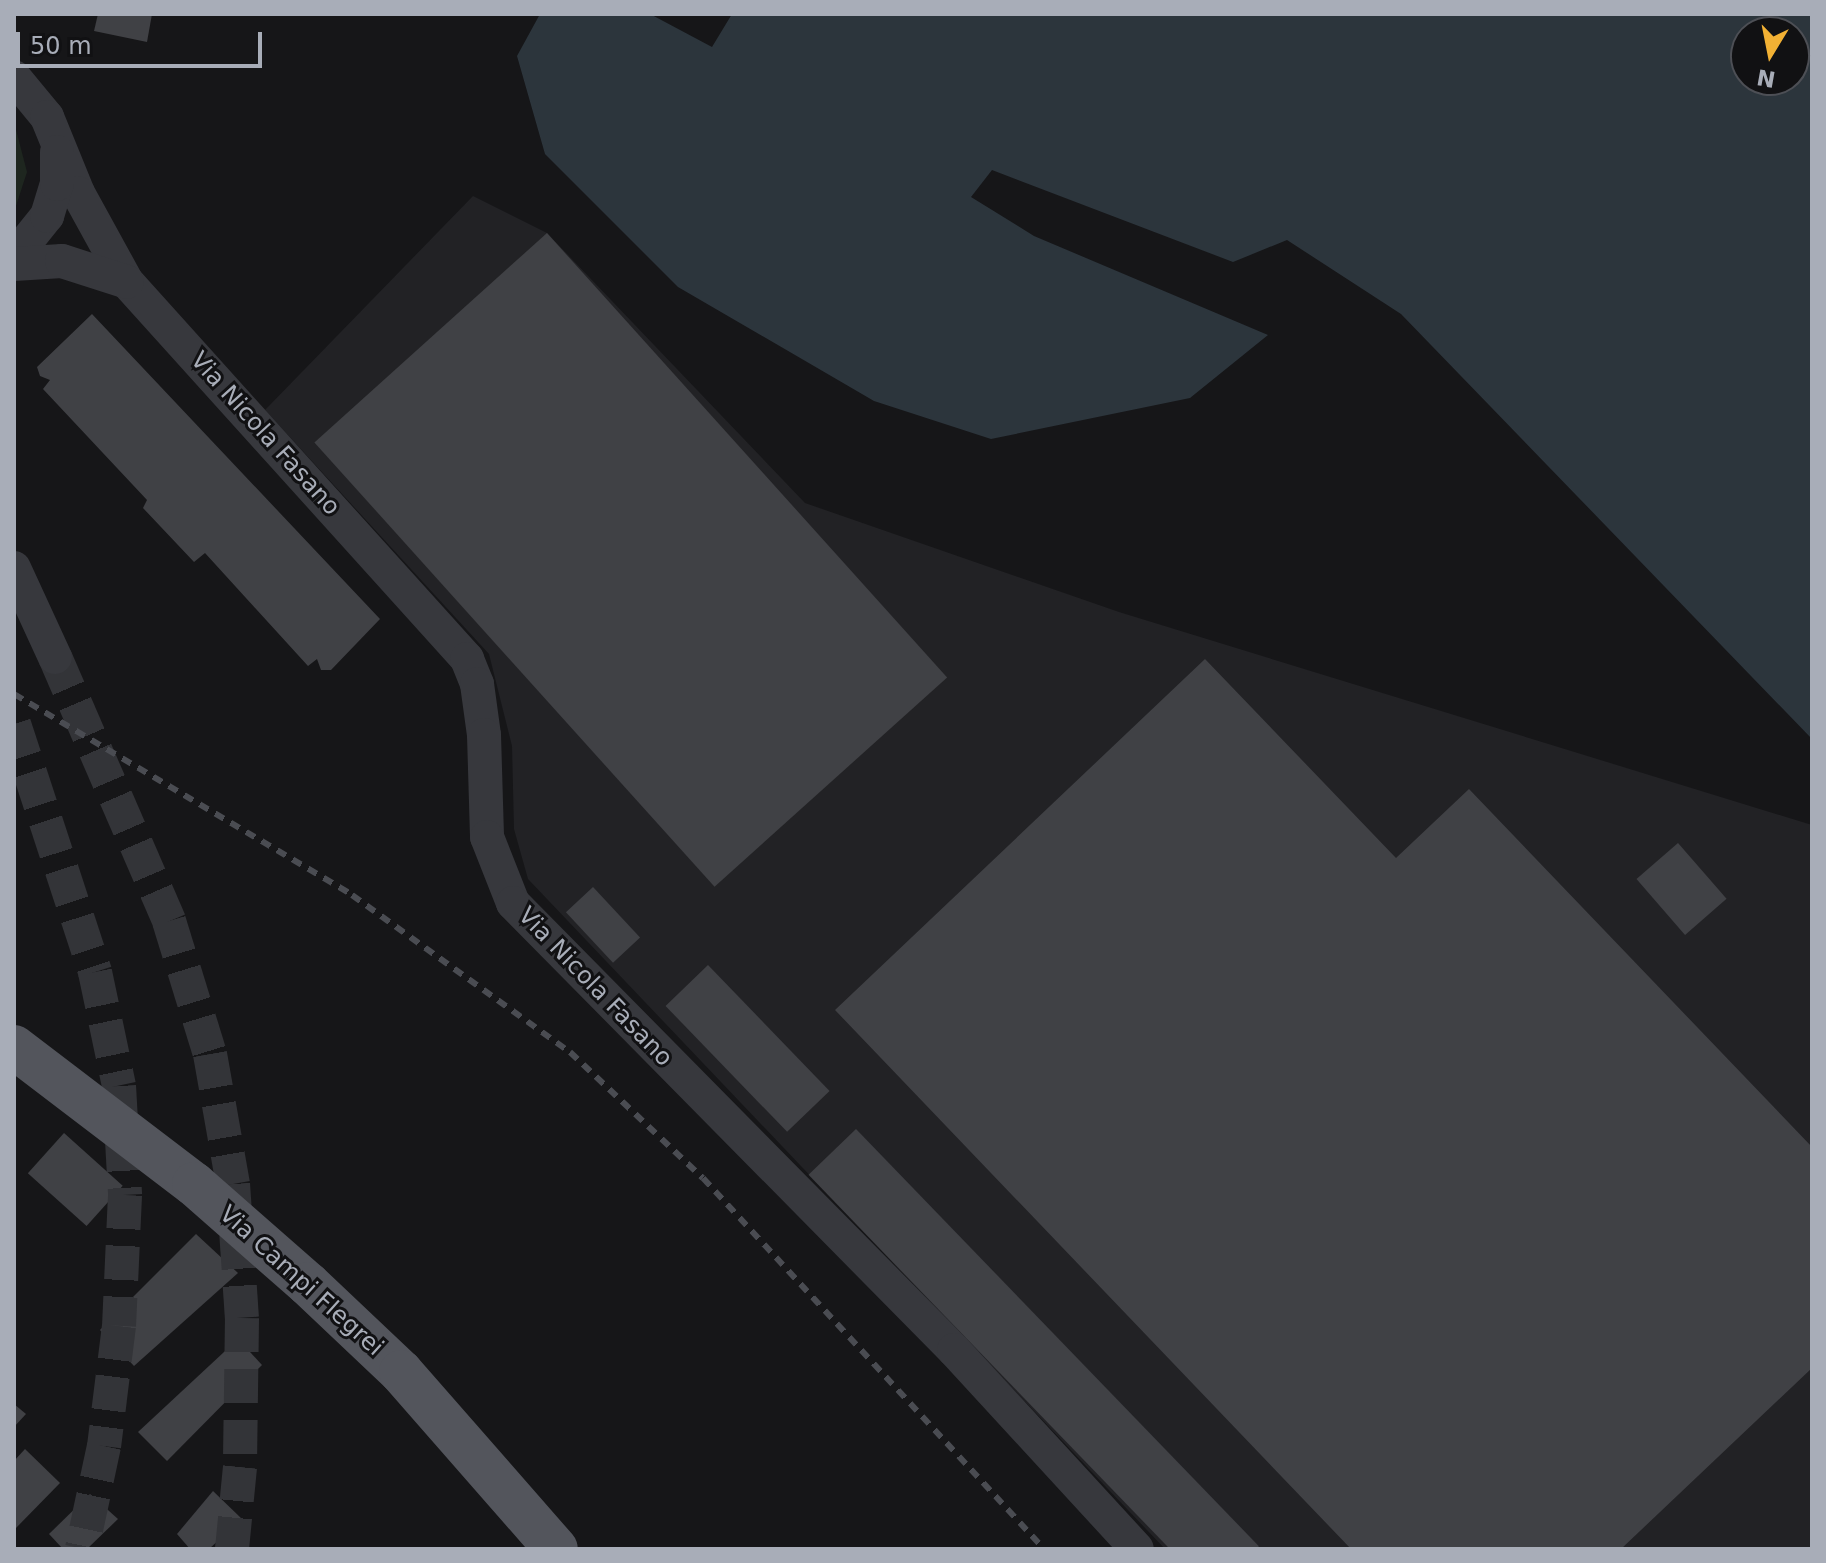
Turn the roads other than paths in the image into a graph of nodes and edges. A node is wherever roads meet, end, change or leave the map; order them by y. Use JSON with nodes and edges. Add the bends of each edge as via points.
{"nodes":[{"id":1,"x":14,"y":77,"type":"edge"},
{"id":2,"x":56,"y":148,"type":"junction"},
{"id":3,"x":14,"y":257,"type":"edge"},
{"id":4,"x":14,"y":264,"type":"edge"},
{"id":5,"x":127,"y":282,"type":"junction"},
{"id":6,"x":14,"y":568,"type":"edge"},
{"id":7,"x":55,"y":657,"type":"tunnel mouth"},
{"id":8,"x":14,"y":1047,"type":"edge"},
{"id":9,"x":556,"y":1549,"type":"edge"},
{"id":10,"x":1137,"y":1549,"type":"edge"}],
"edges":[{"from":1,"to":2,"type":"street","via":[[47,117]]},
{"from":2,"to":3,"type":"street","via":[[57,184],[47,216]]},
{"from":2,"to":5,"type":"street","name":"Via Nicola Fasano"},
{"from":4,"to":5,"type":"street","via":[[62,261]]},
{"from":5,"to":10,"type":"street","name":"Via Nicola Fasano","via":[[467,659],[483,719],[487,837],[513,903],[954,1350]]},
{"from":6,"to":7,"type":"street"},
{"from":8,"to":9,"type":"main road","name":"Via Campi Flegrei","via":[[194,1184],[308,1284],[401,1372]]}]}
